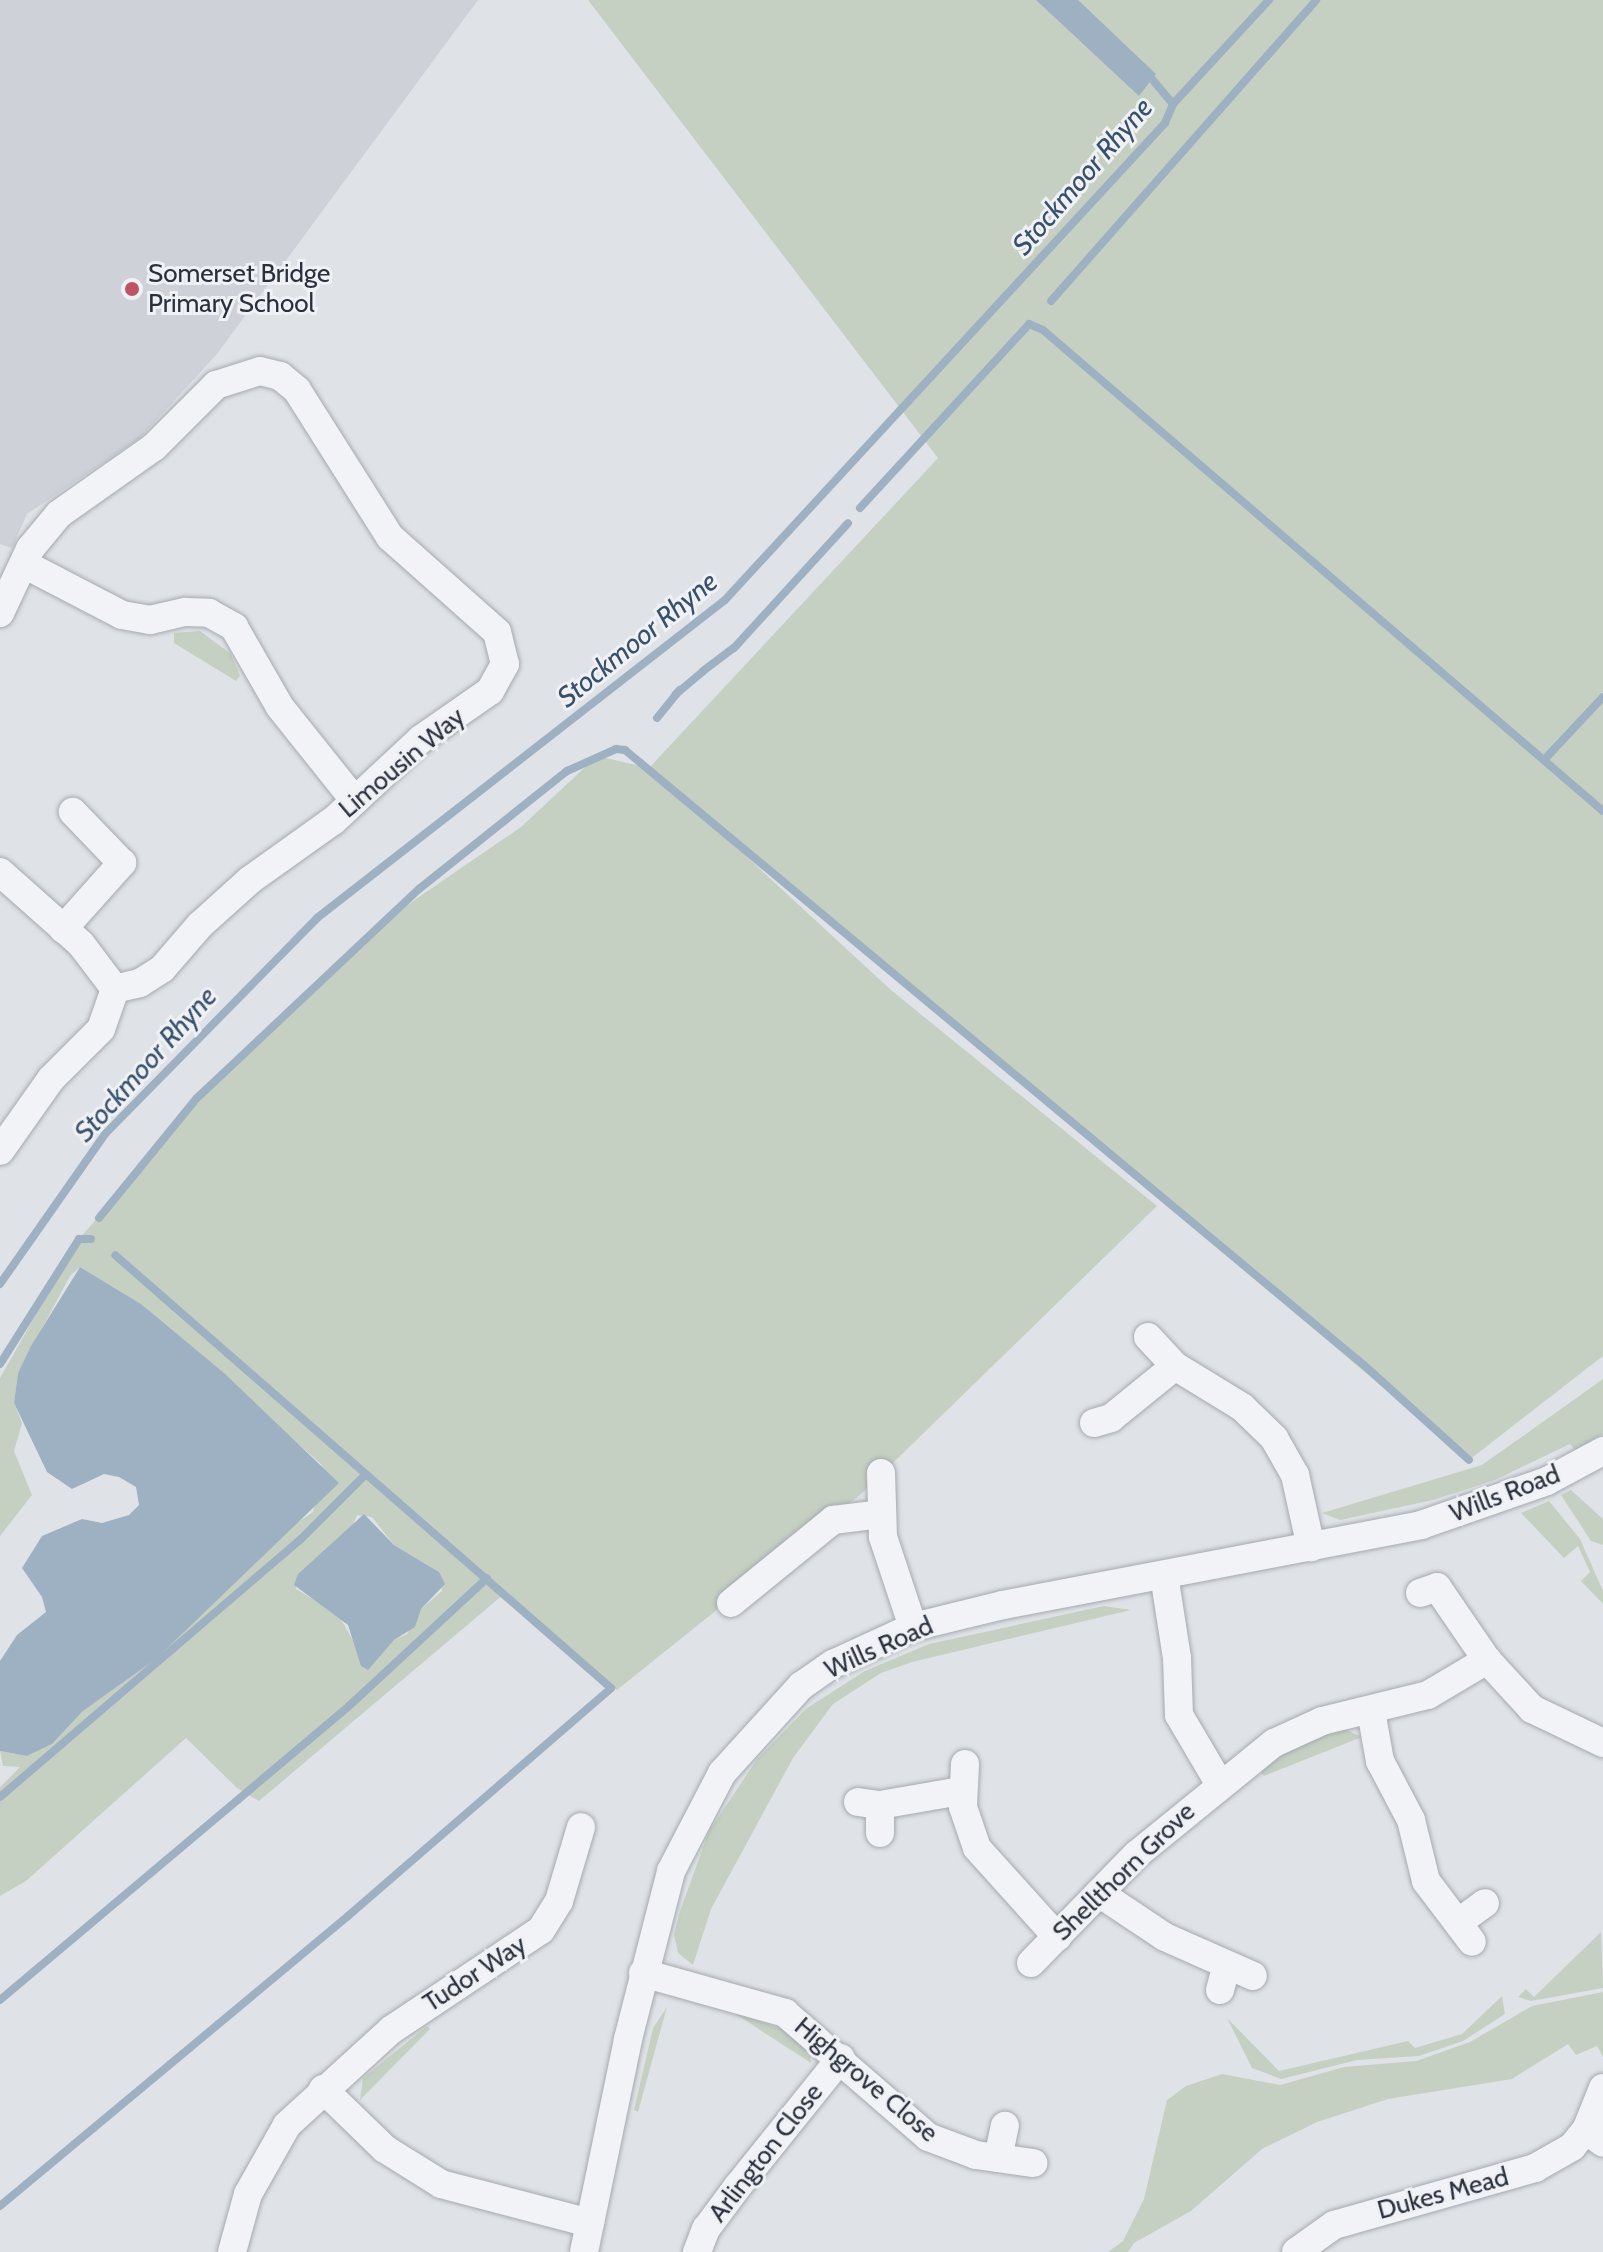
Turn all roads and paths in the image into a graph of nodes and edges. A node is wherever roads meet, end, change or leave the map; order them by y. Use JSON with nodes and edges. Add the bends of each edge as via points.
{"nodes":[{"id":1,"x":24,"y":564,"type":"junction"},
{"id":2,"x":0,"y":613,"type":"edge"},
{"id":3,"x":355,"y":801,"type":"junction"},
{"id":4,"x":73,"y":812,"type":"dead end"},
{"id":5,"x":0,"y":872,"type":"edge"},
{"id":6,"x":63,"y":929,"type":"junction"},
{"id":7,"x":115,"y":989,"type":"junction"},
{"id":8,"x":0,"y":1151,"type":"edge"},
{"id":9,"x":1148,"y":1337,"type":"dead end"},
{"id":10,"x":1175,"y":1366,"type":"junction"},
{"id":11,"x":1107,"y":1427,"type":"dead end"},
{"id":12,"x":1603,"y":1451,"type":"edge"},
{"id":13,"x":881,"y":1473,"type":"dead end"},
{"id":14,"x":881,"y":1514,"type":"junction"},
{"id":15,"x":1311,"y":1547,"type":"junction"},
{"id":16,"x":1164,"y":1575,"type":"junction"},
{"id":17,"x":1431,"y":1582,"type":"dead end"},
{"id":18,"x":749,"y":1595,"type":"dead end"},
{"id":19,"x":913,"y":1627,"type":"junction"},
{"id":20,"x":1487,"y":1660,"type":"junction"},
{"id":21,"x":1371,"y":1711,"type":"junction"},
{"id":22,"x":1603,"y":1743,"type":"edge"},
{"id":23,"x":1219,"y":1783,"type":"junction"},
{"id":24,"x":581,"y":1827,"type":"dead end"},
{"id":25,"x":880,"y":1833,"type":"dead end"},
{"id":26,"x":1099,"y":1893,"type":"junction"},
{"id":27,"x":1485,"y":1903,"type":"dead end"},
{"id":28,"x":1057,"y":1937,"type":"junction"},
{"id":29,"x":1031,"y":1963,"type":"dead end"},
{"id":30,"x":643,"y":1973,"type":"junction"},
{"id":31,"x":1253,"y":1976,"type":"dead end"},
{"id":32,"x":841,"y":2058,"type":"junction"},
{"id":33,"x":1603,"y":2088,"type":"edge"},
{"id":34,"x":323,"y":2089,"type":"junction"},
{"id":35,"x":1005,"y":2126,"type":"dead end"},
{"id":36,"x":1594,"y":2137,"type":"edge"},
{"id":37,"x":998,"y":2158,"type":"junction"},
{"id":38,"x":1033,"y":2163,"type":"dead end"},
{"id":39,"x":590,"y":2223,"type":"junction"},
{"id":40,"x":232,"y":2252,"type":"edge"},
{"id":41,"x":584,"y":2252,"type":"edge"},
{"id":42,"x":697,"y":2252,"type":"edge"},
{"id":43,"x":1296,"y":2252,"type":"edge"}],
"edges":[{"from":1,"to":2,"type":"street","name":"Limousin Way"},
{"from":1,"to":3,"type":"street","via":[[122,615],[150,620],[209,613],[234,627],[280,707]]},
{"from":1,"to":3,"type":"street","name":"Limousin Way","via":[[59,514],[154,447],[216,385],[243,372],[280,376],[317,419],[390,537],[419,568],[482,617],[504,647],[505,664],[490,691],[421,739]]},
{"from":3,"to":7,"type":"street","name":"Limousin Way","via":[[250,880],[162,969],[140,983]]},
{"from":4,"to":6,"type":"street","via":[[122,863]]},
{"from":5,"to":6,"type":"street"},
{"from":6,"to":7,"type":"street"},
{"from":7,"to":8,"type":"street","via":[[101,1029],[58,1072]]},
{"from":9,"to":10,"type":"street"},
{"from":10,"to":11,"type":"street"},
{"from":10,"to":15,"type":"street","via":[[1242,1407],[1274,1438],[1295,1475]]},
{"from":12,"to":15,"type":"street","name":"Wills Road","via":[[1547,1481],[1457,1514]]},
{"from":13,"to":14,"type":"street"},
{"from":14,"to":18,"type":"street","via":[[833,1520]]},
{"from":14,"to":19,"type":"street","via":[[894,1580]]},
{"from":15,"to":16,"type":"street","name":"Wills Road"},
{"from":16,"to":19,"type":"street","name":"Wills Road"},
{"from":16,"to":23,"type":"street","name":"Shellthorn Grove","via":[[1177,1658],[1179,1715]]},
{"from":17,"to":20,"type":"street"},
{"from":19,"to":30,"type":"street","name":"Wills Road","via":[[833,1664],[801,1686],[740,1750],[683,1841]]},
{"from":20,"to":21,"type":"street","name":"Shellthorn Grove","via":[[1428,1695]]},
{"from":20,"to":22,"type":"street","via":[[1538,1714]]},
{"from":21,"to":23,"type":"street","name":"Shellthorn Grove","via":[[1293,1733]]},
{"from":21,"to":27,"type":"street","via":[[1380,1761],[1411,1820],[1418,1862],[1433,1893],[1465,1932]]},
{"from":23,"to":26,"type":"street","name":"Shellthorn Grove"},
{"from":24,"to":34,"type":"street","name":"Tudor Way","via":[[559,1901],[541,1930],[434,1999]]},
{"from":25,"to":28,"type":"street","via":[[869,1804],[963,1777],[977,1848]]},
{"from":26,"to":28,"type":"street","name":"Shellthorn Grove"},
{"from":26,"to":31,"type":"street","via":[[1223,1979]]},
{"from":28,"to":29,"type":"street","name":"Shellthorn Grove"},
{"from":30,"to":32,"type":"street","name":"Highgrove Close","via":[[775,2009]]},
{"from":30,"to":39,"type":"street","name":"Wills Road"},
{"from":32,"to":37,"type":"street","name":"Highgrove Close","via":[[928,2137]]},
{"from":32,"to":42,"type":"street","name":"Arlington Close","via":[[706,2229]]},
{"from":33,"to":36,"type":"street","name":"Dukes Mead"},
{"from":34,"to":39,"type":"street","via":[[385,2149],[441,2184]]},
{"from":34,"to":40,"type":"street","name":"Tudor Way","via":[[266,2157],[248,2194]]},
{"from":35,"to":37,"type":"street"},
{"from":36,"to":43,"type":"street","name":"Dukes Mead","via":[[1535,2168],[1334,2225]]},
{"from":37,"to":38,"type":"street","name":"Highgrove Close"},
{"from":39,"to":41,"type":"street","name":"Wills Road"}]}
